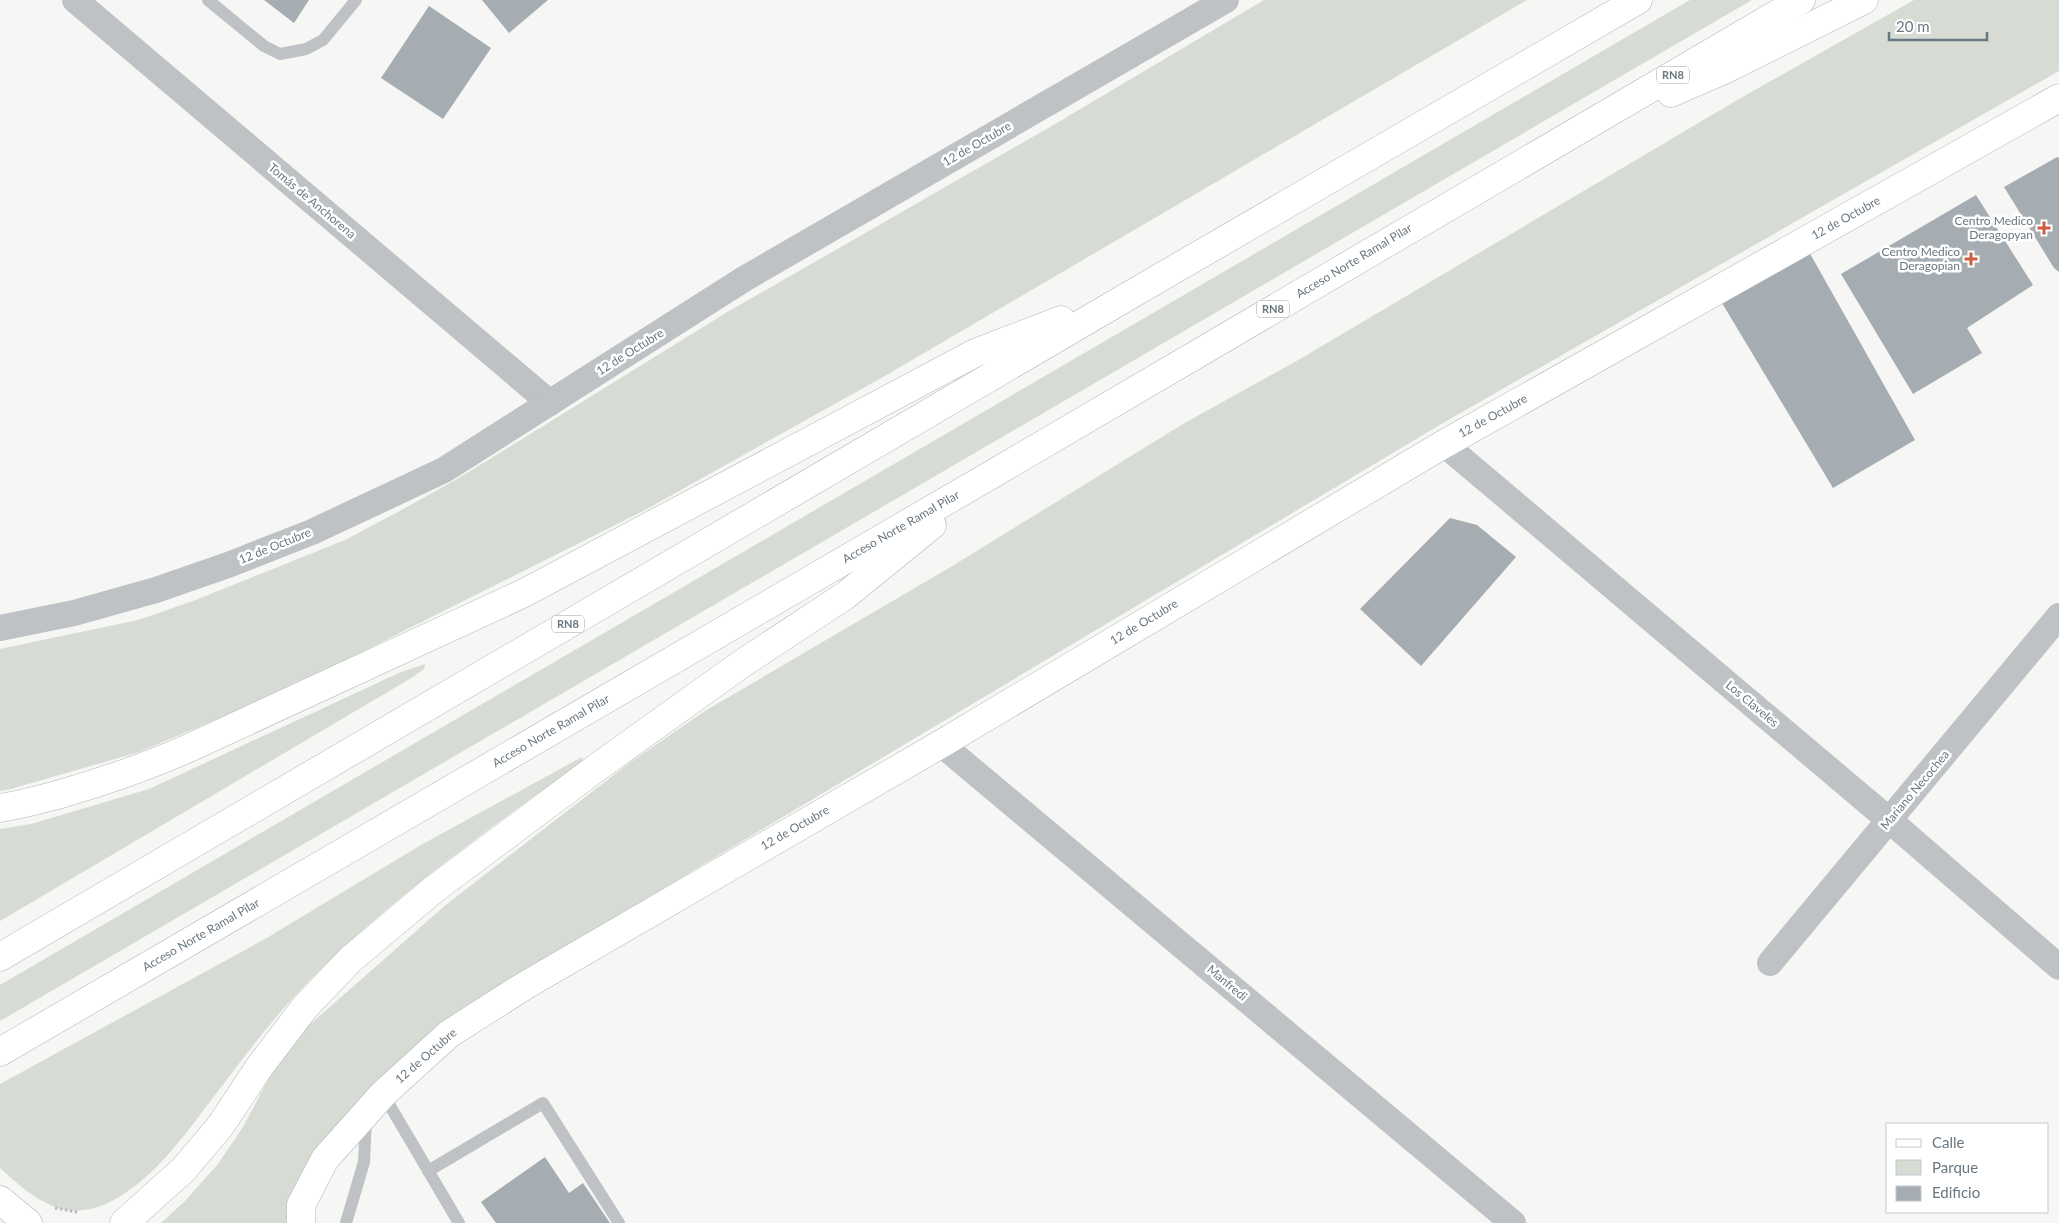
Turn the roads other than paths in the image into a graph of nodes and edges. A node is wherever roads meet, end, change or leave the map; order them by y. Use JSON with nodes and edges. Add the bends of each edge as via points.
{"nodes":[{"id":1,"x":75,"y":0,"type":"edge"},
{"id":2,"x":208,"y":0,"type":"edge"},
{"id":3,"x":356,"y":0,"type":"edge"},
{"id":4,"x":1226,"y":0,"type":"edge"},
{"id":5,"x":1614,"y":0,"type":"edge"},
{"id":6,"x":1638,"y":0,"type":"edge"},
{"id":7,"x":1801,"y":0,"type":"edge"},
{"id":8,"x":1864,"y":0,"type":"edge"},
{"id":9,"x":1510,"y":74,"type":"junction"},
{"id":10,"x":2059,"y":98,"type":"edge"},
{"id":11,"x":1544,"y":149,"type":"junction"},
{"id":12,"x":1137,"y":291,"type":"junction"},
{"id":13,"x":550,"y":403,"type":"junction"},
{"id":14,"x":1444,"y":444,"type":"junction"},
{"id":15,"x":1001,"y":469,"type":"junction"},
{"id":16,"x":2059,"y":616,"type":"edge"},
{"id":17,"x":0,"y":628,"type":"edge"},
{"id":18,"x":941,"y":744,"type":"junction"},
{"id":19,"x":0,"y":808,"type":"edge"},
{"id":20,"x":1889,"y":820,"type":"junction"},
{"id":21,"x":0,"y":957,"type":"edge"},
{"id":22,"x":1770,"y":963,"type":"dead end"},
{"id":23,"x":2059,"y":967,"type":"edge"},
{"id":24,"x":0,"y":1052,"type":"edge"},
{"id":25,"x":375,"y":1102,"type":"junction"},
{"id":26,"x":428,"y":1171,"type":"junction"},
{"id":27,"x":0,"y":1200,"type":"edge"},
{"id":28,"x":28,"y":1223,"type":"edge"},
{"id":29,"x":124,"y":1223,"type":"edge"},
{"id":30,"x":301,"y":1223,"type":"edge"},
{"id":31,"x":346,"y":1223,"type":"edge"},
{"id":32,"x":459,"y":1223,"type":"edge"},
{"id":33,"x":619,"y":1223,"type":"edge"},
{"id":34,"x":1513,"y":1223,"type":"edge"}],
"edges":[{"from":1,"to":13,"type":"street","name":"Tomás de Anchorena"},
{"from":2,"to":3,"type":"lane","via":[[264,46],[280,54],[306,49],[323,40]]},
{"from":4,"to":13,"type":"street","name":"12 de Octubre","via":[[744,279]]},
{"from":5,"to":9,"type":"main road"},
{"from":6,"to":9,"type":"main road","number":"RN8"},
{"from":7,"to":11,"type":"main road","name":"Acceso Norte Ramal Pilar","number":"RN8"},
{"from":8,"to":11,"type":"main road","via":[[1724,70]]},
{"from":9,"to":12,"type":"main road","number":"RN8"},
{"from":10,"to":14,"type":"main road","name":"12 de Octubre"},
{"from":11,"to":15,"type":"main road","name":"Acceso Norte Ramal Pilar","number":"RN8"},
{"from":12,"to":19,"type":"main road","via":[[975,353],[524,593],[189,748],[89,786]]},
{"from":12,"to":21,"type":"main road","number":"RN8"},
{"from":13,"to":17,"type":"street","name":"12 de Octubre","via":[[444,470],[312,532],[156,590],[74,613]]},
{"from":14,"to":18,"type":"main road","name":"12 de Octubre"},
{"from":14,"to":20,"type":"street","name":"Los Claveles"},
{"from":15,"to":24,"type":"main road","name":"Acceso Norte Ramal Pilar","number":"RN8"},
{"from":15,"to":29,"type":"main road","via":[[846,595],[740,665],[599,766],[434,890],[351,959],[305,1007],[221,1125],[184,1169]]},
{"from":16,"to":20,"type":"street","name":"Mariano Necochea"},
{"from":18,"to":25,"type":"main road","name":"12 de Octubre","via":[[526,985],[449,1034]]},
{"from":18,"to":34,"type":"street","name":"Manfredi"},
{"from":20,"to":22,"type":"street","name":"Mariano Necochea"},
{"from":20,"to":23,"type":"street","name":"Los Claveles"},
{"from":25,"to":26,"type":"lane"},
{"from":25,"to":30,"type":"main road","name":"12 de Octubre","via":[[325,1159],[301,1204]]},
{"from":25,"to":31,"type":"lane","via":[[364,1162]]},
{"from":26,"to":32,"type":"lane"},
{"from":26,"to":33,"type":"lane","via":[[543,1103]]},
{"from":27,"to":28,"type":"main road"}]}
